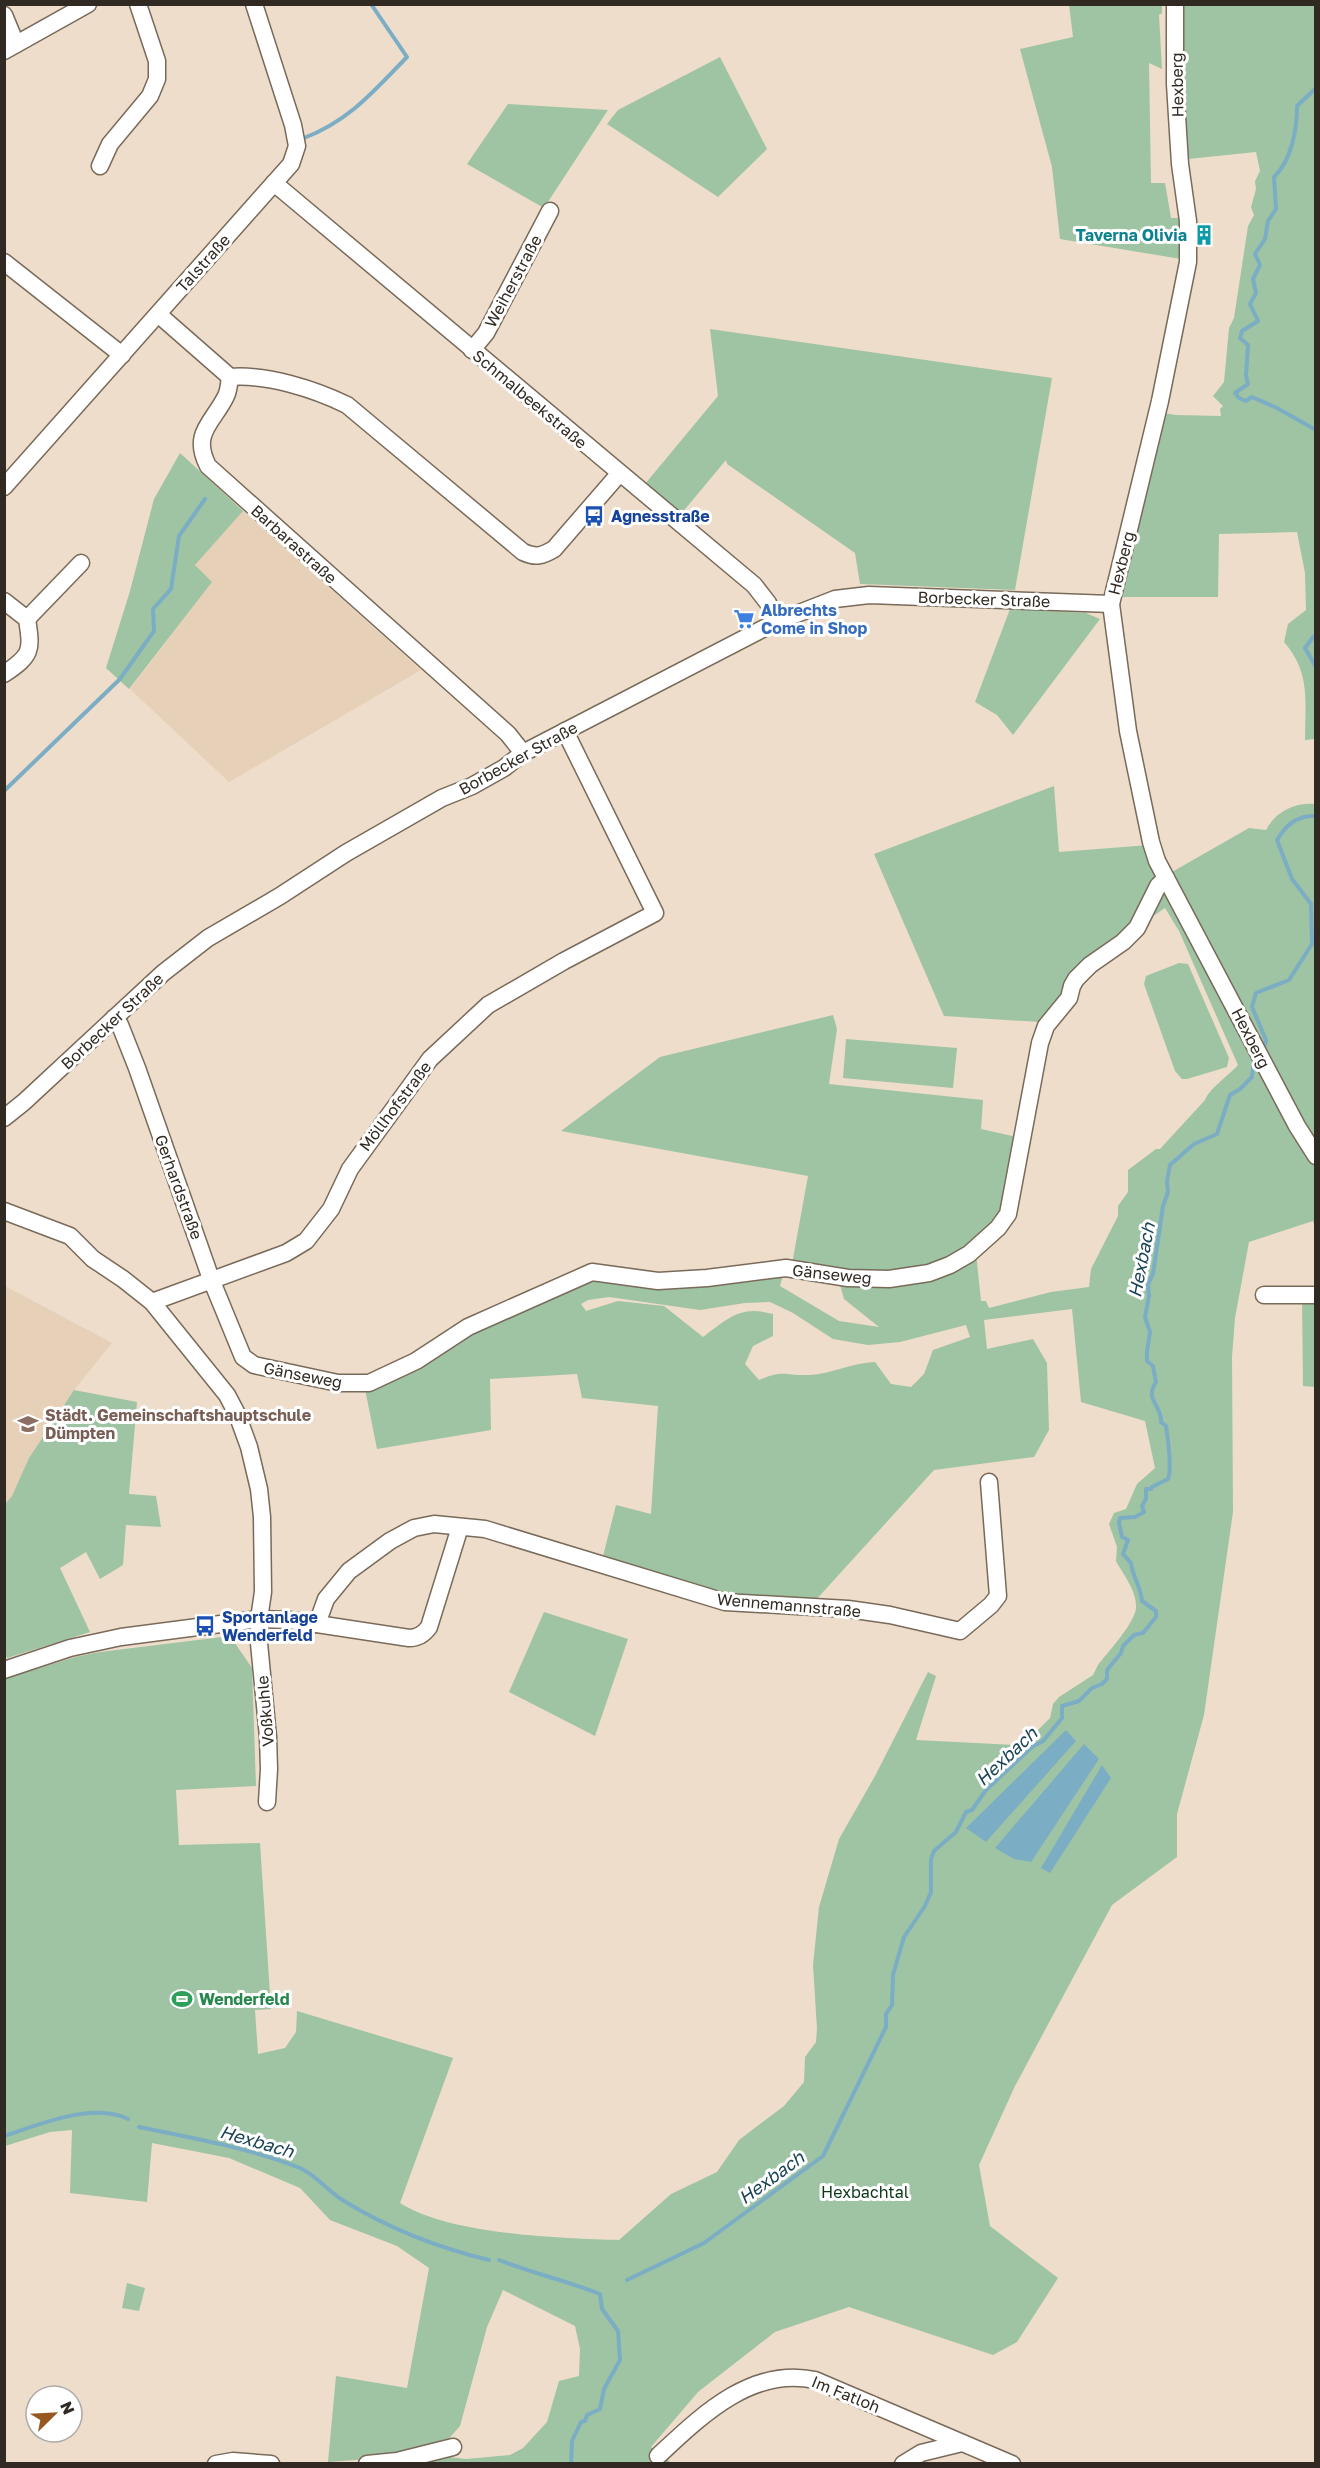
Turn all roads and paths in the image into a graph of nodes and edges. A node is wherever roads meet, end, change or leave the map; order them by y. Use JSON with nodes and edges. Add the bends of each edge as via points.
{"nodes":[{"id":1,"x":88,"y":4,"type":"edge"},
{"id":2,"x":138,"y":4,"type":"edge"},
{"id":3,"x":254,"y":4,"type":"edge"},
{"id":4,"x":1175,"y":4,"type":"edge"},
{"id":5,"x":4,"y":15,"type":"edge"},
{"id":6,"x":10,"y":47,"type":"edge"},
{"id":7,"x":100,"y":166,"type":"dead end"},
{"id":8,"x":274,"y":183,"type":"junction"},
{"id":9,"x":550,"y":210,"type":"dead end"},
{"id":10,"x":4,"y":262,"type":"edge"},
{"id":11,"x":158,"y":314,"type":"junction"},
{"id":12,"x":472,"y":350,"type":"junction"},
{"id":13,"x":122,"y":355,"type":"junction"},
{"id":14,"x":230,"y":377,"type":"junction"},
{"id":15,"x":619,"y":474,"type":"junction"},
{"id":16,"x":4,"y":487,"type":"edge"},
{"id":17,"x":81,"y":563,"type":"dead end"},
{"id":18,"x":4,"y":601,"type":"edge"},
{"id":19,"x":1111,"y":604,"type":"junction"},
{"id":20,"x":27,"y":619,"type":"junction"},
{"id":21,"x":776,"y":622,"type":"junction"},
{"id":22,"x":4,"y":674,"type":"edge"},
{"id":23,"x":565,"y":731,"type":"junction"},
{"id":24,"x":523,"y":753,"type":"junction"},
{"id":25,"x":1166,"y":878,"type":"junction"},
{"id":26,"x":114,"y":1018,"type":"junction"},
{"id":27,"x":4,"y":1118,"type":"edge"},
{"id":28,"x":1316,"y":1156,"type":"edge"},
{"id":29,"x":4,"y":1211,"type":"edge"},
{"id":30,"x":212,"y":1279,"type":"junction"},
{"id":31,"x":1264,"y":1295,"type":"dead end"},
{"id":32,"x":1316,"y":1295,"type":"edge"},
{"id":33,"x":152,"y":1302,"type":"junction"},
{"id":34,"x":243,"y":1357,"type":"joint"},
{"id":35,"x":989,"y":1482,"type":"dead end"},
{"id":36,"x":460,"y":1527,"type":"junction"},
{"id":37,"x":259,"y":1619,"type":"junction"},
{"id":38,"x":317,"y":1624,"type":"junction"},
{"id":39,"x":4,"y":1670,"type":"edge"},
{"id":40,"x":267,"y":1802,"type":"dead end"},
{"id":41,"x":962,"y":2443,"type":"junction"},
{"id":42,"x":453,"y":2447,"type":"dead end"},
{"id":43,"x":658,"y":2456,"type":"dead end"},
{"id":44,"x":216,"y":2463,"type":"edge"},
{"id":45,"x":271,"y":2463,"type":"edge"},
{"id":46,"x":367,"y":2463,"type":"edge"},
{"id":47,"x":903,"y":2463,"type":"edge"},
{"id":48,"x":1012,"y":2463,"type":"edge"}],
"edges":[{"from":1,"to":6,"type":"street"},
{"from":2,"to":7,"type":"street","via":[[157,61],[157,79],[150,96],[110,144]]},
{"from":3,"to":8,"type":"street","name":"Talstraße","via":[[297,146],[291,164]]},
{"from":4,"to":19,"type":"street","name":"Hexberg","via":[[1175,84],[1188,262],[1160,401]]},
{"from":5,"to":6,"type":"street"},
{"from":8,"to":11,"type":"street","name":"Talstraße"},
{"from":8,"to":12,"type":"street","name":"Schmalbeekstraße"},
{"from":9,"to":12,"type":"street","name":"Weiherstraße","via":[[486,333]]},
{"from":10,"to":13,"type":"street"},
{"from":11,"to":13,"type":"street","name":"Talstraße"},
{"from":11,"to":14,"type":"street"},
{"from":12,"to":15,"type":"street","name":"Schmalbeekstraße"},
{"from":13,"to":16,"type":"street","name":"Talstraße"},
{"from":14,"to":15,"type":"street","via":[[252,375],[347,405],[523,552],[534,557],[554,549]]},
{"from":14,"to":24,"type":"street","name":"Barbarastraße","via":[[228,394],[202,433],[200,445],[208,466],[508,734]]},
{"from":15,"to":21,"type":"street","name":"Schmalbeekstraße","via":[[754,585]]},
{"from":17,"to":20,"type":"street"},
{"from":18,"to":20,"type":"street"},
{"from":19,"to":21,"type":"street","name":"Borbecker Straße","via":[[848,596]]},
{"from":19,"to":25,"type":"street","name":"Hexberg","via":[[1130,742],[1150,842]]},
{"from":20,"to":22,"type":"street","via":[[31,645],[21,663]]},
{"from":21,"to":23,"type":"street","name":"Borbecker Straße"},
{"from":23,"to":24,"type":"street","name":"Borbecker Straße"},
{"from":23,"to":30,"type":"street","name":"Möllhofstraße","via":[[655,913],[489,1005],[430,1059],[350,1168],[332,1209],[306,1241],[285,1253]]},
{"from":24,"to":26,"type":"street","name":"Borbecker Straße","via":[[504,768],[432,803],[208,938]]},
{"from":25,"to":28,"type":"street","name":"Hexberg"},
{"from":25,"to":34,"type":"street","name":"Gänseweg","via":[[1137,928],[1082,972],[1072,986],[1070,998],[1046,1026],[1008,1214],[989,1237],[960,1260],[929,1273],[889,1279],[848,1278],[786,1268],[658,1281],[592,1272],[468,1327],[416,1361],[369,1383],[338,1383],[254,1365]]},
{"from":26,"to":27,"type":"street","name":"Borbecker Straße"},
{"from":26,"to":30,"type":"street","name":"Gerhardstraße","via":[[137,1068]]},
{"from":29,"to":33,"type":"street","name":"Voßkuhle","via":[[70,1236],[93,1259]]},
{"from":30,"to":33,"type":"street","name":"Möllhofstraße"},
{"from":30,"to":34,"type":"street","name":"Gerhardstraße"},
{"from":31,"to":32,"type":"street"},
{"from":33,"to":37,"type":"street","name":"Voßkuhle","via":[[227,1395],[249,1447],[262,1517],[263,1592]]},
{"from":35,"to":36,"type":"street","name":"Wennemannstraße","via":[[998,1596],[960,1631],[890,1615],[725,1602],[485,1529]]},
{"from":36,"to":38,"type":"street","name":"Wennemannstraße","via":[[434,1524],[414,1528],[390,1541],[349,1571],[326,1599]]},
{"from":36,"to":38,"type":"street","via":[[425,1632],[409,1638]]},
{"from":37,"to":38,"type":"street"},
{"from":37,"to":39,"type":"street","via":[[104,1640]]},
{"from":37,"to":40,"type":"street","name":"Voßkuhle","via":[[269,1768]]},
{"from":41,"to":43,"type":"street","name":"Im Fatloh","via":[[815,2380],[798,2377],[757,2385],[721,2400]]},
{"from":41,"to":47,"type":"street","via":[[921,2453]]},
{"from":41,"to":48,"type":"street","name":"Im Fatloh"},
{"from":42,"to":46,"type":"street","via":[[397,2461]]},
{"from":44,"to":45,"type":"street"}]}
